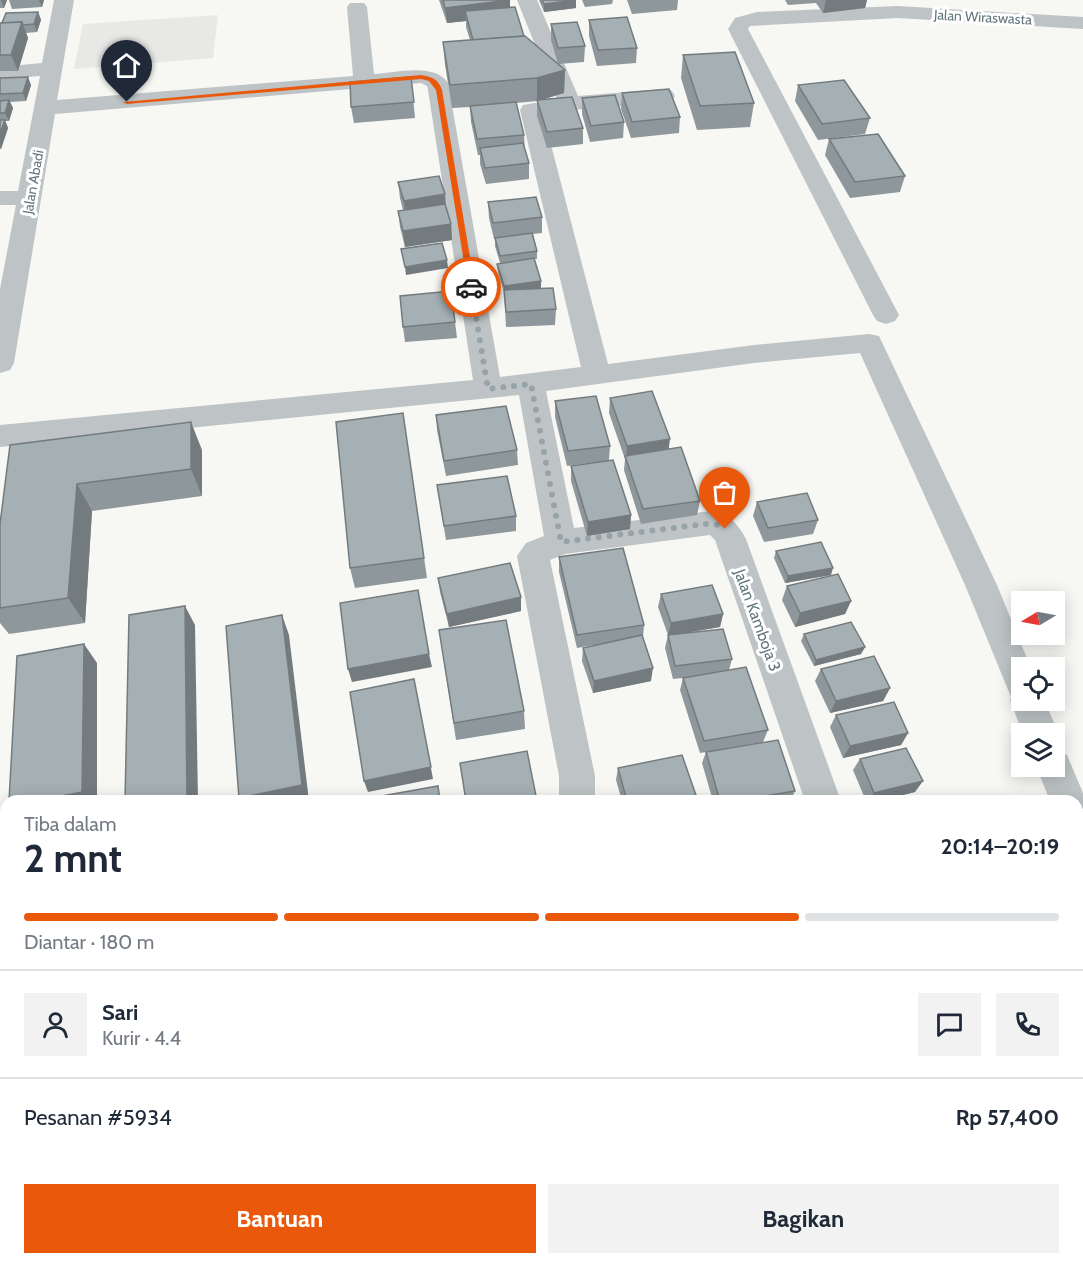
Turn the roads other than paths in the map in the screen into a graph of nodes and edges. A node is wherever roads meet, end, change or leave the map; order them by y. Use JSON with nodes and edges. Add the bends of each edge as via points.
{"nodes":[{"id":1,"x":64,"y":0,"type":"edge"},
{"id":2,"x":527,"y":0,"type":"edge"},
{"id":3,"x":894,"y":6,"type":"edge"},
{"id":4,"x":357,"y":7,"type":"dead end"},
{"id":5,"x":1083,"y":23,"type":"edge"},
{"id":6,"x":53,"y":68,"type":"junction"},
{"id":7,"x":0,"y":74,"type":"edge"},
{"id":8,"x":364,"y":81,"type":"junction"},
{"id":9,"x":664,"y":96,"type":"edge"},
{"id":10,"x":570,"y":104,"type":"junction"},
{"id":11,"x":46,"y":108,"type":"junction"},
{"id":12,"x":0,"y":198,"type":"edge"},
{"id":13,"x":30,"y":198,"type":"junction"},
{"id":14,"x":886,"y":315,"type":"dead end"},
{"id":15,"x":0,"y":363,"type":"edge"},
{"id":16,"x":597,"y":376,"type":"junction"},
{"id":17,"x":531,"y":384,"type":"junction"},
{"id":18,"x":488,"y":389,"type":"junction"},
{"id":19,"x":0,"y":436,"type":"edge"},
{"id":20,"x":561,"y":542,"type":"junction"},
{"id":21,"x":1011,"y":659,"type":"edge"},
{"id":22,"x":1058,"y":777,"type":"edge"},
{"id":23,"x":577,"y":788,"type":"edge"},
{"id":24,"x":821,"y":795,"type":"edge"},
{"id":25,"x":1066,"y":795,"type":"edge"}],
"edges":[{"from":1,"to":6,"type":"street","name":"Jalan Abadi"},
{"from":2,"to":10,"type":"street"},
{"from":3,"to":5,"type":"street","name":"Jalan Wiraswasta"},
{"from":3,"to":14,"type":"street","name":"Jalan Wiraswasta","via":[[757,18],[742,22],[738,29]]},
{"from":4,"to":8,"type":"street"},
{"from":6,"to":7,"type":"street"},
{"from":6,"to":11,"type":"street","name":"Jalan Abadi"},
{"from":8,"to":11,"type":"street"},
{"from":8,"to":18,"type":"street","via":[[421,77],[437,83]]},
{"from":9,"to":10,"type":"street"},
{"from":10,"to":16,"type":"street","via":[[536,108],[530,115]]},
{"from":11,"to":13,"type":"street","name":"Jalan Abadi"},
{"from":12,"to":13,"type":"street"},
{"from":13,"to":15,"type":"street","name":"Jalan Abadi"},
{"from":16,"to":17,"type":"street"},
{"from":16,"to":21,"type":"street","via":[[754,354],[869,344],[981,585]]},
{"from":17,"to":18,"type":"street"},
{"from":17,"to":20,"type":"street"},
{"from":18,"to":19,"type":"street"},
{"from":20,"to":23,"type":"street","via":[[537,552],[533,563]]},
{"from":20,"to":24,"type":"street","name":"Jalan Kamboja 3","via":[[705,524],[725,529]]},
{"from":22,"to":25,"type":"street"}]}
